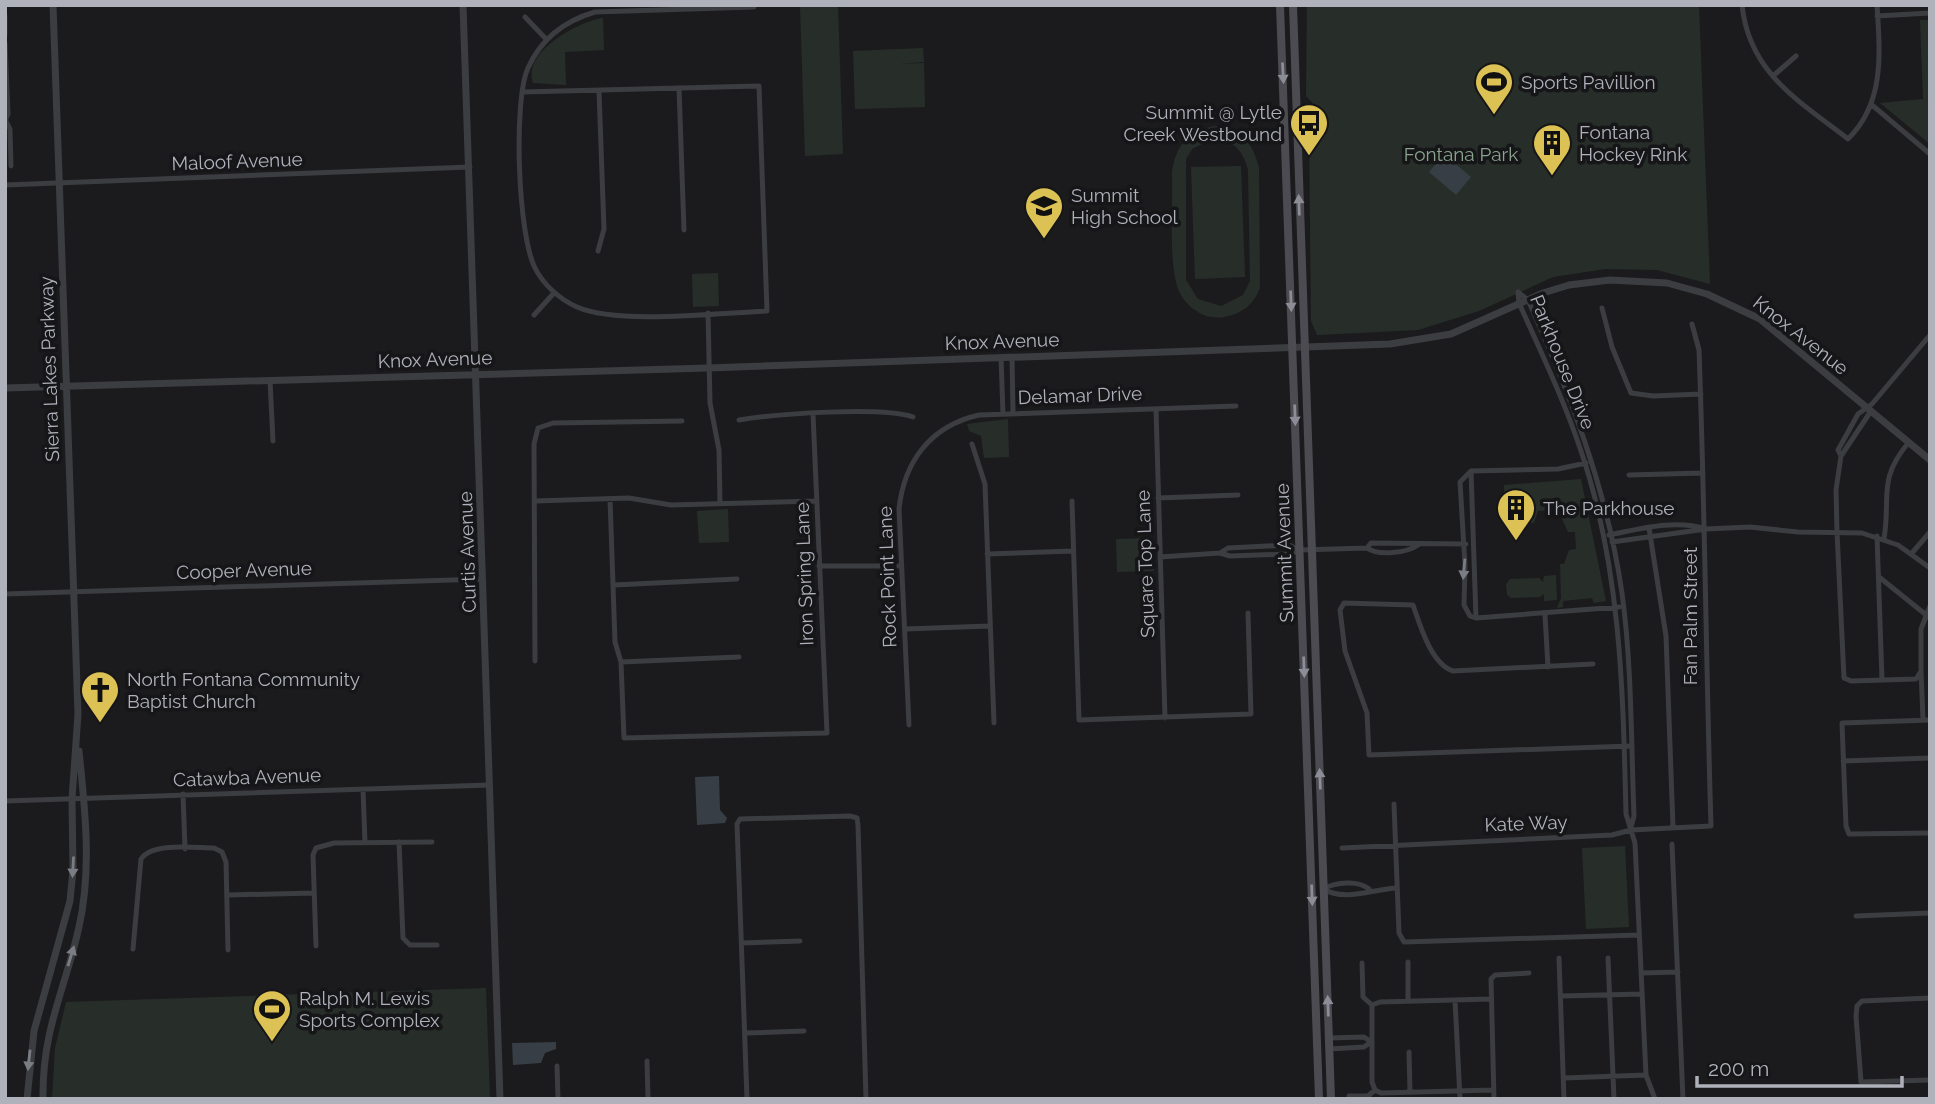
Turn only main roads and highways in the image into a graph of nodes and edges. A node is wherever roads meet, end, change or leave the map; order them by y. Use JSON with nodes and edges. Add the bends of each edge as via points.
{"nodes":[{"id":1,"x":1280,"y":5,"type":"edge"},
{"id":2,"x":1293,"y":5,"type":"edge"},
{"id":3,"x":1319,"y":1099,"type":"edge"},
{"id":4,"x":1331,"y":1099,"type":"edge"}],
"edges":[{"from":1,"to":3,"type":"main road","name":"Summit Avenue","one_way":true},
{"from":4,"to":2,"type":"main road","name":"Summit Avenue","one_way":true}]}
